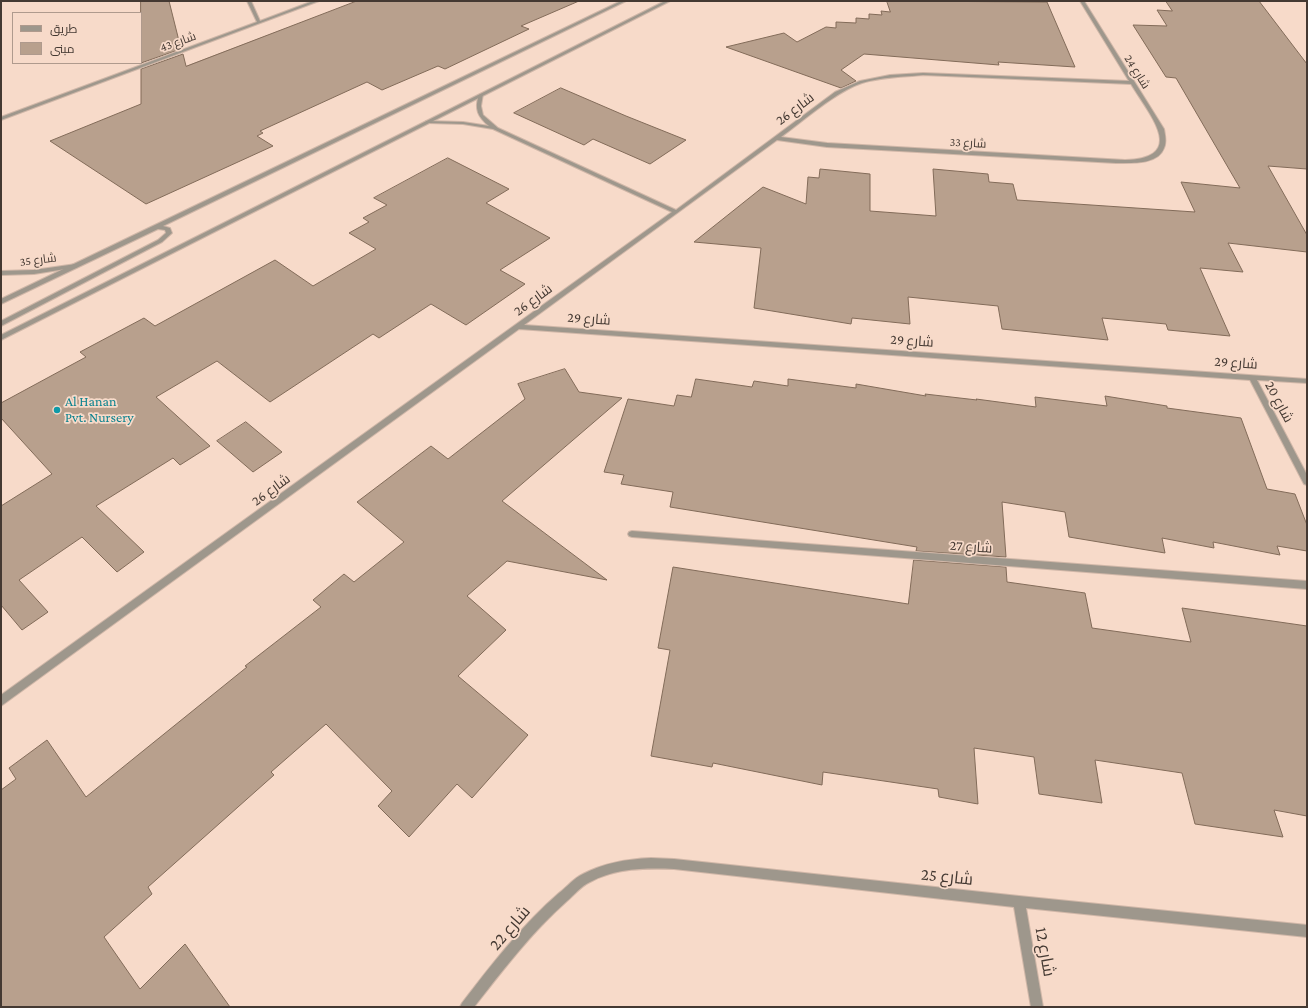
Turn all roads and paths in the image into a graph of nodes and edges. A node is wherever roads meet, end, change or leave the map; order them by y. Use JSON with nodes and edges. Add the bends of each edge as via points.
{"nodes":[{"id":1,"x":249,"y":1,"type":"edge"},
{"id":2,"x":318,"y":1,"type":"edge"},
{"id":3,"x":624,"y":1,"type":"edge"},
{"id":4,"x":668,"y":1,"type":"edge"},
{"id":5,"x":1082,"y":1,"type":"edge"},
{"id":6,"x":259,"y":23,"type":"junction"},
{"id":7,"x":1132,"y":83,"type":"junction"},
{"id":8,"x":481,"y":95,"type":"junction"},
{"id":9,"x":1,"y":119,"type":"edge"},
{"id":10,"x":428,"y":122,"type":"junction"},
{"id":11,"x":496,"y":129,"type":"junction"},
{"id":12,"x":777,"y":138,"type":"junction"},
{"id":13,"x":1157,"y":155,"type":"joint"},
{"id":14,"x":676,"y":212,"type":"junction"},
{"id":15,"x":158,"y":227,"type":"junction"},
{"id":16,"x":77,"y":266,"type":"junction"},
{"id":17,"x":1,"y":273,"type":"edge"},
{"id":18,"x":1,"y":302,"type":"edge"},
{"id":19,"x":1,"y":324,"type":"edge"},
{"id":20,"x":516,"y":327,"type":"junction"},
{"id":21,"x":1,"y":338,"type":"edge"},
{"id":22,"x":1252,"y":378,"type":"junction"},
{"id":23,"x":1307,"y":381,"type":"edge"},
{"id":24,"x":1307,"y":482,"type":"edge"},
{"id":25,"x":632,"y":534,"type":"dead end"},
{"id":26,"x":1307,"y":586,"type":"edge"},
{"id":27,"x":1,"y":701,"type":"edge"},
{"id":28,"x":586,"y":877,"type":"joint"},
{"id":29,"x":1019,"y":902,"type":"junction"},
{"id":30,"x":1307,"y":931,"type":"edge"},
{"id":31,"x":466,"y":1007,"type":"edge"},
{"id":32,"x":1037,"y":1007,"type":"edge"}],
"edges":[{"from":1,"to":6,"type":"street"},
{"from":2,"to":6,"type":"street","name":"شارع 43"},
{"from":3,"to":15,"type":"street"},
{"from":4,"to":8,"type":"street"},
{"from":5,"to":7,"type":"street","name":"شارع 24"},
{"from":6,"to":9,"type":"street","name":"شارع 43"},
{"from":7,"to":12,"type":"street","name":"شارع 26","via":[[923,74],[890,76],[860,82],[837,93]]},
{"from":7,"to":13,"type":"street","name":"شارع 24","via":[[1161,129],[1163,147]]},
{"from":8,"to":10,"type":"street"},
{"from":8,"to":11,"type":"street","via":[[479,113]]},
{"from":10,"to":11,"type":"street","via":[[463,123]]},
{"from":10,"to":21,"type":"street"},
{"from":11,"to":14,"type":"street"},
{"from":12,"to":13,"type":"street","name":"شارع 33","via":[[827,145],[1116,161],[1146,159]]},
{"from":12,"to":14,"type":"street","name":"شارع 26"},
{"from":14,"to":20,"type":"street","name":"شارع 26"},
{"from":15,"to":16,"type":"street"},
{"from":15,"to":19,"type":"street","via":[[168,229],[169,233],[160,241]]},
{"from":16,"to":17,"type":"street","name":"شارع 35","via":[[34,272]]},
{"from":16,"to":18,"type":"street"},
{"from":20,"to":22,"type":"street","name":"شارع 29"},
{"from":20,"to":27,"type":"street","name":"شارع 26"},
{"from":22,"to":23,"type":"street","name":"شارع 29"},
{"from":22,"to":24,"type":"street","name":"شارع 20"},
{"from":25,"to":26,"type":"street","name":"شارع 27"},
{"from":28,"to":29,"type":"street","name":"شارع 25","via":[[615,867],[644,862]]},
{"from":28,"to":31,"type":"street","name":"شارع 22","via":[[527,931]]},
{"from":29,"to":30,"type":"street","name":"شارع 25"},
{"from":29,"to":32,"type":"street","name":"شارع 12"}]}
